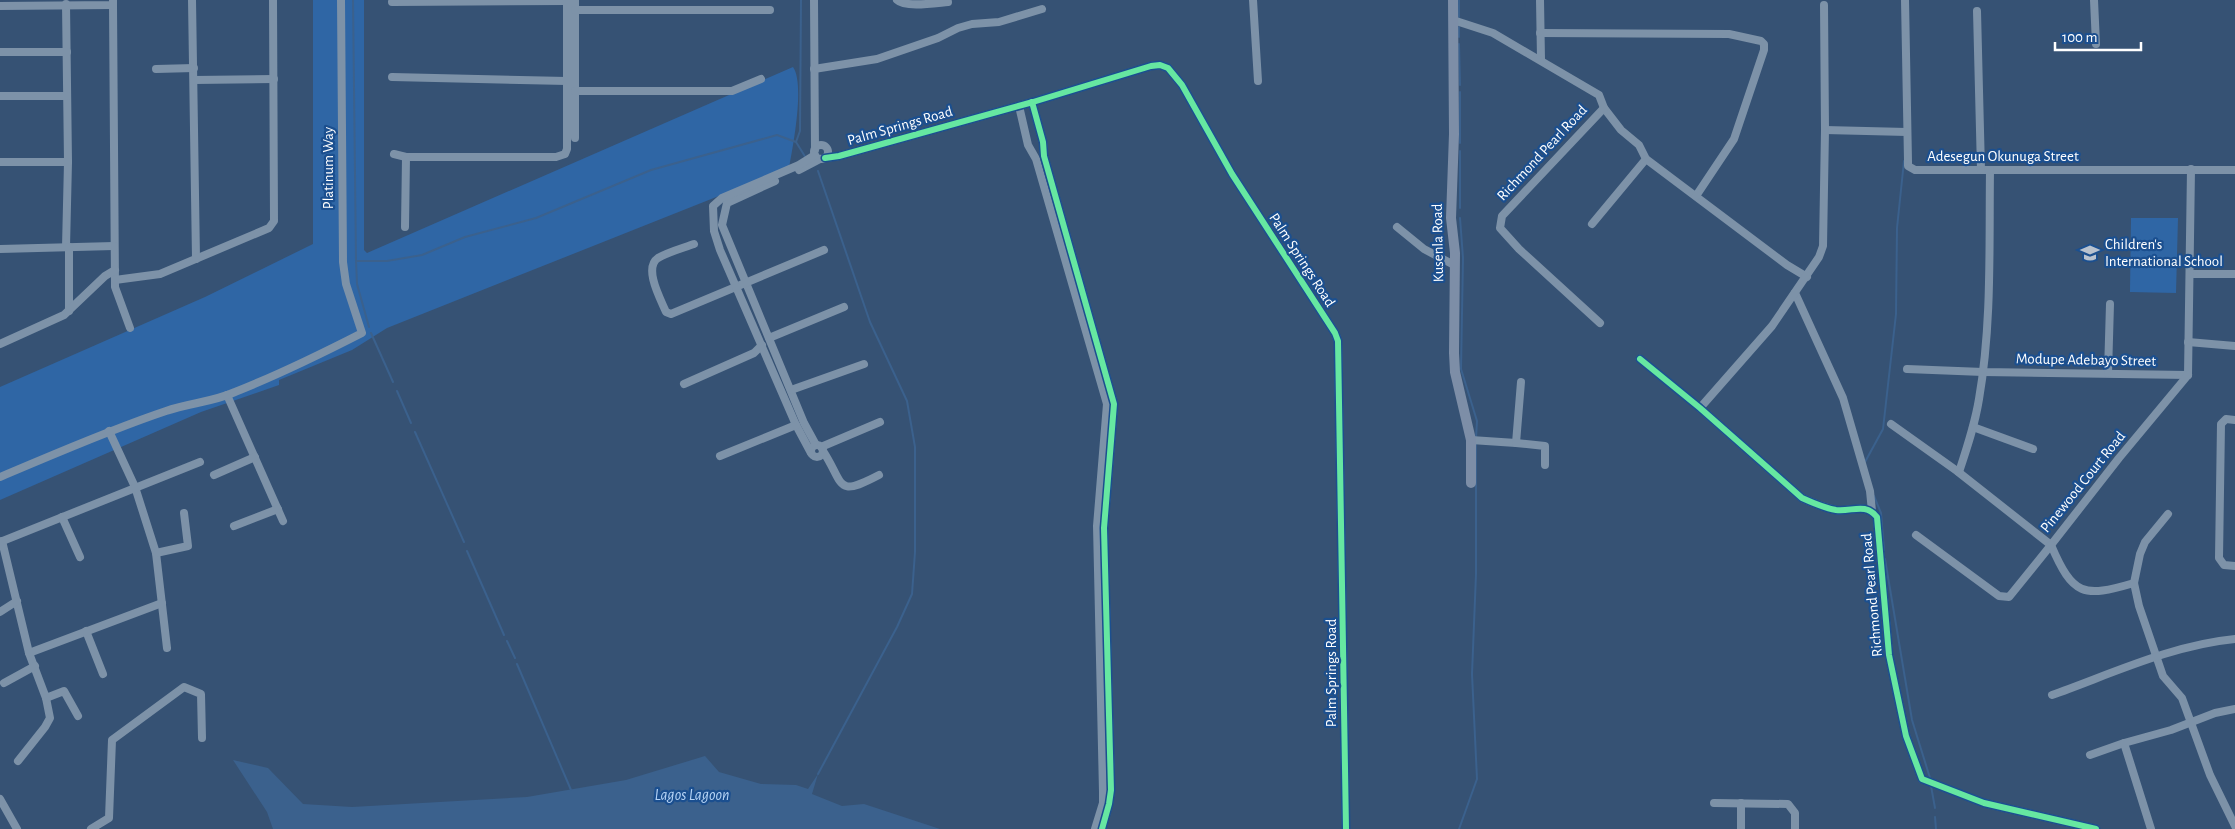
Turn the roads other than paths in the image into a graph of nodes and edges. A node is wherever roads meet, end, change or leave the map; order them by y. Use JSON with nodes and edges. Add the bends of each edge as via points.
{"nodes":[{"id":1,"x":192,"y":0,"type":"edge"},
{"id":2,"x":273,"y":0,"type":"edge"},
{"id":3,"x":341,"y":0,"type":"edge"},
{"id":4,"x":567,"y":0,"type":"edge"},
{"id":5,"x":576,"y":0,"type":"edge"},
{"id":6,"x":814,"y":0,"type":"edge"},
{"id":7,"x":897,"y":0,"type":"edge"},
{"id":8,"x":1253,"y":0,"type":"edge"},
{"id":9,"x":1453,"y":0,"type":"edge"},
{"id":10,"x":1540,"y":0,"type":"edge"},
{"id":11,"x":1905,"y":0,"type":"edge"},
{"id":12,"x":2094,"y":0,"type":"edge"},
{"id":13,"x":113,"y":2,"type":"edge"},
{"id":14,"x":392,"y":2,"type":"dead end"},
{"id":15,"x":948,"y":2,"type":"dead end"},
{"id":16,"x":66,"y":4,"type":"junction"},
{"id":17,"x":1824,"y":5,"type":"dead end"},
{"id":18,"x":0,"y":6,"type":"edge"},
{"id":19,"x":1042,"y":9,"type":"dead end"},
{"id":20,"x":576,"y":10,"type":"junction"},
{"id":21,"x":770,"y":10,"type":"dead end"},
{"id":22,"x":1977,"y":11,"type":"dead end"},
{"id":23,"x":1453,"y":20,"type":"junction"},
{"id":24,"x":1540,"y":33,"type":"junction"},
{"id":25,"x":2096,"y":44,"type":"dead end"},
{"id":26,"x":0,"y":52,"type":"edge"},
{"id":27,"x":67,"y":52,"type":"junction"},
{"id":28,"x":1541,"y":59,"type":"junction"},
{"id":29,"x":194,"y":68,"type":"junction"},
{"id":30,"x":156,"y":69,"type":"dead end"},
{"id":31,"x":814,"y":69,"type":"junction"},
{"id":32,"x":392,"y":77,"type":"dead end"},
{"id":33,"x":274,"y":79,"type":"junction"},
{"id":34,"x":194,"y":80,"type":"junction"},
{"id":35,"x":567,"y":80,"type":"junction"},
{"id":36,"x":761,"y":80,"type":"dead end"},
{"id":37,"x":1258,"y":82,"type":"dead end"},
{"id":38,"x":576,"y":91,"type":"junction"},
{"id":39,"x":0,"y":96,"type":"edge"},
{"id":40,"x":67,"y":96,"type":"junction"},
{"id":41,"x":1032,"y":102,"type":"junction"},
{"id":42,"x":1019,"y":106,"type":"junction"},
{"id":43,"x":1604,"y":108,"type":"junction"},
{"id":44,"x":1825,"y":130,"type":"junction"},
{"id":45,"x":1040,"y":131,"type":"junction"},
{"id":46,"x":1907,"y":132,"type":"junction"},
{"id":47,"x":1026,"y":135,"type":"junction"},
{"id":48,"x":576,"y":138,"type":"dead end"},
{"id":49,"x":815,"y":138,"type":"junction"},
{"id":50,"x":825,"y":148,"type":"junction"},
{"id":51,"x":394,"y":154,"type":"dead end"},
{"id":52,"x":818,"y":156,"type":"junction"},
{"id":53,"x":839,"y":156,"type":"junction"},
{"id":54,"x":406,"y":157,"type":"junction"},
{"id":55,"x":1646,"y":159,"type":"junction"},
{"id":56,"x":0,"y":162,"type":"edge"},
{"id":57,"x":68,"y":162,"type":"junction"},
{"id":58,"x":2191,"y":169,"type":"junction"},
{"id":59,"x":1986,"y":170,"type":"junction"},
{"id":60,"x":2235,"y":170,"type":"edge"},
{"id":61,"x":1696,"y":196,"type":"junction"},
{"id":62,"x":1592,"y":224,"type":"dead end"},
{"id":63,"x":405,"y":227,"type":"dead end"},
{"id":64,"x":1397,"y":227,"type":"dead end"},
{"id":65,"x":694,"y":244,"type":"dead end"},
{"id":66,"x":114,"y":246,"type":"junction"},
{"id":67,"x":68,"y":247,"type":"junction"},
{"id":68,"x":0,"y":248,"type":"edge"},
{"id":69,"x":824,"y":250,"type":"dead end"},
{"id":70,"x":196,"y":259,"type":"junction"},
{"id":71,"x":1454,"y":265,"type":"junction"},
{"id":72,"x":115,"y":270,"type":"junction"},
{"id":73,"x":2190,"y":274,"type":"junction"},
{"id":74,"x":2235,"y":274,"type":"edge"},
{"id":75,"x":1807,"y":277,"type":"junction"},
{"id":76,"x":115,"y":280,"type":"junction"},
{"id":77,"x":745,"y":283,"type":"junction"},
{"id":78,"x":737,"y":287,"type":"junction"},
{"id":79,"x":1795,"y":293,"type":"junction"},
{"id":80,"x":2110,"y":304,"type":"dead end"},
{"id":81,"x":844,"y":307,"type":"dead end"},
{"id":82,"x":69,"y":311,"type":"junction"},
{"id":83,"x":1600,"y":323,"type":"dead end"},
{"id":84,"x":130,"y":328,"type":"dead end"},
{"id":85,"x":769,"y":338,"type":"junction"},
{"id":86,"x":2188,"y":342,"type":"junction"},
{"id":87,"x":0,"y":344,"type":"edge"},
{"id":88,"x":762,"y":345,"type":"junction"},
{"id":89,"x":2235,"y":346,"type":"edge"},
{"id":90,"x":1640,"y":359,"type":"dead end"},
{"id":91,"x":864,"y":364,"type":"dead end"},
{"id":92,"x":1907,"y":369,"type":"dead end"},
{"id":93,"x":1983,"y":372,"type":"junction"},
{"id":94,"x":2108,"y":373,"type":"junction"},
{"id":95,"x":2188,"y":375,"type":"junction"},
{"id":96,"x":1521,"y":382,"type":"dead end"},
{"id":97,"x":684,"y":384,"type":"dead end"},
{"id":98,"x":791,"y":390,"type":"junction"},
{"id":99,"x":227,"y":395,"type":"junction"},
{"id":100,"x":1700,"y":408,"type":"junction"},
{"id":101,"x":2235,"y":420,"type":"edge"},
{"id":102,"x":880,"y":422,"type":"dead end"},
{"id":103,"x":1891,"y":424,"type":"dead end"},
{"id":104,"x":796,"y":425,"type":"junction"},
{"id":105,"x":1973,"y":427,"type":"junction"},
{"id":106,"x":109,"y":432,"type":"junction"},
{"id":107,"x":1475,"y":441,"type":"junction"},
{"id":108,"x":1516,"y":443,"type":"junction"},
{"id":109,"x":2033,"y":449,"type":"dead end"},
{"id":110,"x":818,"y":451,"type":"junction"},
{"id":111,"x":720,"y":456,"type":"dead end"},
{"id":112,"x":255,"y":457,"type":"junction"},
{"id":113,"x":200,"y":462,"type":"dead end"},
{"id":114,"x":1545,"y":465,"type":"dead end"},
{"id":115,"x":1959,"y":472,"type":"junction"},
{"id":116,"x":214,"y":475,"type":"dead end"},
{"id":117,"x":879,"y":475,"type":"dead end"},
{"id":118,"x":0,"y":477,"type":"edge"},
{"id":119,"x":1472,"y":483,"type":"dead end"},
{"id":120,"x":134,"y":487,"type":"junction"},
{"id":121,"x":278,"y":509,"type":"junction"},
{"id":122,"x":1872,"y":511,"type":"junction"},
{"id":123,"x":184,"y":513,"type":"dead end"},
{"id":124,"x":2168,"y":514,"type":"dead end"},
{"id":125,"x":62,"y":517,"type":"junction"},
{"id":126,"x":283,"y":522,"type":"dead end"},
{"id":127,"x":234,"y":526,"type":"dead end"},
{"id":128,"x":1916,"y":535,"type":"dead end"},
{"id":129,"x":1,"y":542,"type":"edge"},
{"id":130,"x":2051,"y":545,"type":"junction"},
{"id":131,"x":156,"y":553,"type":"junction"},
{"id":132,"x":80,"y":557,"type":"dead end"},
{"id":133,"x":2235,"y":566,"type":"edge"},
{"id":134,"x":2134,"y":583,"type":"junction"},
{"id":135,"x":17,"y":601,"type":"junction"},
{"id":136,"x":162,"y":603,"type":"junction"},
{"id":137,"x":0,"y":612,"type":"edge"},
{"id":138,"x":86,"y":631,"type":"junction"},
{"id":139,"x":2235,"y":639,"type":"edge"},
{"id":140,"x":167,"y":648,"type":"dead end"},
{"id":141,"x":29,"y":653,"type":"junction"},
{"id":142,"x":2156,"y":658,"type":"junction"},
{"id":143,"x":35,"y":666,"type":"junction"},
{"id":144,"x":103,"y":674,"type":"dead end"},
{"id":145,"x":4,"y":683,"type":"dead end"},
{"id":146,"x":2052,"y":695,"type":"dead end"},
{"id":147,"x":46,"y":698,"type":"junction"},
{"id":148,"x":2235,"y":709,"type":"edge"},
{"id":149,"x":78,"y":716,"type":"dead end"},
{"id":150,"x":2191,"y":722,"type":"junction"},
{"id":151,"x":202,"y":738,"type":"dead end"},
{"id":152,"x":2124,"y":744,"type":"junction"},
{"id":153,"x":2090,"y":755,"type":"dead end"},
{"id":154,"x":18,"y":762,"type":"dead end"},
{"id":155,"x":0,"y":799,"type":"edge"},
{"id":156,"x":1714,"y":803,"type":"dead end"},
{"id":157,"x":1740,"y":803,"type":"junction"},
{"id":158,"x":2235,"y":826,"type":"edge"},
{"id":159,"x":17,"y":829,"type":"edge"},
{"id":160,"x":91,"y":829,"type":"edge"},
{"id":161,"x":1096,"y":829,"type":"edge"},
{"id":162,"x":1102,"y":829,"type":"edge"},
{"id":163,"x":1346,"y":829,"type":"edge"},
{"id":164,"x":1741,"y":829,"type":"edge"},
{"id":165,"x":1795,"y":829,"type":"edge"},
{"id":166,"x":2096,"y":829,"type":"edge"},
{"id":167,"x":2151,"y":829,"type":"edge"}],
"edges":[{"from":1,"to":29,"type":"street"},
{"from":2,"to":33,"type":"street"},
{"from":3,"to":99,"type":"street","name":"Platinum Way","via":[[343,262],[346,284],[362,333]]},
{"from":4,"to":14,"type":"street"},
{"from":4,"to":35,"type":"street"},
{"from":5,"to":20,"type":"street"},
{"from":6,"to":31,"type":"street"},
{"from":7,"to":15,"type":"street","via":[[903,4]]},
{"from":8,"to":37,"type":"street"},
{"from":9,"to":23,"type":"main road","name":"Kusenla Road"},
{"from":10,"to":24,"type":"street"},
{"from":11,"to":46,"type":"street","name":"Adesegun Okunuga Street"},
{"from":12,"to":25,"type":"street"},
{"from":13,"to":16,"type":"street"},
{"from":13,"to":66,"type":"street"},
{"from":16,"to":18,"type":"street"},
{"from":16,"to":27,"type":"street"},
{"from":17,"to":44,"type":"street"},
{"from":19,"to":31,"type":"street","via":[[999,22],[958,28],[877,59]]},
{"from":20,"to":21,"type":"street"},
{"from":20,"to":38,"type":"street"},
{"from":22,"to":59,"type":"street"},
{"from":23,"to":28,"type":"street","name":"Richmond Pearl Road","via":[[1493,32]]},
{"from":23,"to":71,"type":"main road","name":"Kusenla Road","via":[[1451,218]]},
{"from":24,"to":28,"type":"street"},
{"from":24,"to":61,"type":"street","via":[[1730,34],[1762,41],[1764,50],[1734,139]]},
{"from":26,"to":27,"type":"street"},
{"from":27,"to":40,"type":"street"},
{"from":28,"to":43,"type":"street","name":"Richmond Pearl Road","via":[[1599,95]]},
{"from":29,"to":30,"type":"street"},
{"from":29,"to":34,"type":"street"},
{"from":31,"to":49,"type":"street"},
{"from":32,"to":35,"type":"street"},
{"from":33,"to":34,"type":"street"},
{"from":33,"to":70,"type":"street","via":[[274,221],[269,228]]},
{"from":34,"to":70,"type":"street"},
{"from":35,"to":54,"type":"street","via":[[567,149],[562,156]]},
{"from":36,"to":38,"type":"street","via":[[732,91]]},
{"from":38,"to":48,"type":"street"},
{"from":39,"to":40,"type":"street"},
{"from":40,"to":57,"type":"street"},
{"from":41,"to":42,"type":"street","name":"Palm Springs Road"},
{"from":41,"to":45,"type":"street"},
{"from":41,"to":163,"type":"street","name":"Palm Springs Road","via":[[1151,66],[1168,68],[1193,102],[1232,174],[1335,333],[1339,359]]},
{"from":42,"to":47,"type":"street"},
{"from":42,"to":53,"type":"street","name":"Palm Springs Road"},
{"from":43,"to":55,"type":"street","via":[[1621,130],[1639,145]]},
{"from":43,"to":83,"type":"street","name":"Richmond Pearl Road","via":[[1502,216],[1500,225],[1519,249]]},
{"from":44,"to":46,"type":"street"},
{"from":44,"to":75,"type":"street","via":[[1823,246]]},
{"from":45,"to":47,"type":"street"},
{"from":45,"to":162,"type":"street","via":[[1044,156],[1114,404],[1104,528],[1111,790]]},
{"from":46,"to":59,"type":"street","name":"Adesegun Okunuga Street","via":[[1908,166],[1915,170]]},
{"from":47,"to":161,"type":"street","via":[[1036,159],[1107,404],[1097,526],[1103,803]]},
{"from":49,"to":50,"type":"street","name":"Palm Springs Road"},
{"from":49,"to":52,"type":"street"},
{"from":50,"to":52,"type":"street","via":[[818,146]]},
{"from":50,"to":52,"type":"street","via":[[828,155]]},
{"from":50,"to":53,"type":"street","name":"Palm Springs Road"},
{"from":51,"to":54,"type":"street"},
{"from":52,"to":53,"type":"street","name":"Palm Springs Road"},
{"from":52,"to":77,"type":"street","via":[[726,203],[722,225]]},
{"from":52,"to":78,"type":"street","via":[[722,198],[713,206],[714,231]]},
{"from":54,"to":63,"type":"street"},
{"from":55,"to":61,"type":"street"},
{"from":55,"to":62,"type":"street"},
{"from":56,"to":57,"type":"street"},
{"from":57,"to":67,"type":"street"},
{"from":58,"to":59,"type":"street","name":"Adesegun Okunuga Street"},
{"from":58,"to":60,"type":"street","name":"Adesegun Okunuga Street"},
{"from":58,"to":73,"type":"street"},
{"from":59,"to":93,"type":"street","via":[[1988,314]]},
{"from":61,"to":75,"type":"street"},
{"from":64,"to":71,"type":"street","via":[[1424,249]]},
{"from":65,"to":78,"type":"street","via":[[657,258],[653,264],[652,278],[666,312],[671,314]]},
{"from":66,"to":67,"type":"street"},
{"from":66,"to":72,"type":"street"},
{"from":67,"to":68,"type":"street"},
{"from":67,"to":82,"type":"street"},
{"from":69,"to":77,"type":"street"},
{"from":70,"to":76,"type":"street","via":[[160,274]]},
{"from":71,"to":107,"type":"main road","name":"Kusenla Road","via":[[1455,372]]},
{"from":72,"to":76,"type":"street"},
{"from":72,"to":82,"type":"street","via":[[96,283]]},
{"from":73,"to":74,"type":"street"},
{"from":73,"to":86,"type":"street"},
{"from":75,"to":79,"type":"street"},
{"from":76,"to":84,"type":"street"},
{"from":77,"to":78,"type":"street"},
{"from":77,"to":85,"type":"street"},
{"from":78,"to":88,"type":"street"},
{"from":79,"to":100,"type":"street","via":[[1772,326]]},
{"from":79,"to":122,"type":"street","via":[[1843,398],[1856,436]]},
{"from":80,"to":94,"type":"street"},
{"from":81,"to":85,"type":"street"},
{"from":82,"to":87,"type":"street"},
{"from":85,"to":98,"type":"street"},
{"from":86,"to":89,"type":"street"},
{"from":86,"to":95,"type":"street"},
{"from":88,"to":97,"type":"street","via":[[754,353]]},
{"from":88,"to":104,"type":"street"},
{"from":90,"to":100,"type":"street","name":"Richmond Pearl Road"},
{"from":91,"to":98,"type":"street"},
{"from":92,"to":93,"type":"street","name":"Modupe Adebayo Street"},
{"from":93,"to":94,"type":"street","name":"Modupe Adebayo Street"},
{"from":93,"to":105,"type":"street"},
{"from":94,"to":95,"type":"street","name":"Modupe Adebayo Street"},
{"from":95,"to":130,"type":"street","name":"Pinewood Court Road"},
{"from":96,"to":108,"type":"street"},
{"from":98,"to":110,"type":"street"},
{"from":99,"to":106,"type":"street","via":[[167,410]]},
{"from":99,"to":112,"type":"street"},
{"from":100,"to":122,"type":"street","name":"Richmond Pearl Road","via":[[1802,498],[1837,510],[1865,508]]},
{"from":101,"to":133,"type":"street","via":[[2226,419],[2221,424],[2219,548],[2221,564]]},
{"from":102,"to":110,"type":"street"},
{"from":103,"to":115,"type":"street","name":"Pinewood Court Road"},
{"from":104,"to":110,"type":"street"},
{"from":104,"to":111,"type":"street"},
{"from":105,"to":109,"type":"street"},
{"from":105,"to":115,"type":"street"},
{"from":106,"to":118,"type":"street"},
{"from":106,"to":120,"type":"street"},
{"from":107,"to":108,"type":"street"},
{"from":107,"to":119,"type":"main road","name":"Kusenla Road"},
{"from":108,"to":114,"type":"street","via":[[1545,446]]},
{"from":110,"to":117,"type":"street","via":[[829,460],[840,483],[846,487],[855,488]]},
{"from":112,"to":116,"type":"street"},
{"from":112,"to":121,"type":"street"},
{"from":113,"to":120,"type":"street"},
{"from":115,"to":130,"type":"street","name":"Pinewood Court Road"},
{"from":120,"to":125,"type":"street"},
{"from":120,"to":131,"type":"street"},
{"from":121,"to":126,"type":"street"},
{"from":121,"to":127,"type":"street"},
{"from":122,"to":166,"type":"street","name":"Richmond Pearl Road","via":[[1877,517],[1889,655],[1904,726],[1922,779],[1984,803]]},
{"from":123,"to":131,"type":"street","via":[[188,546]]},
{"from":124,"to":134,"type":"street","via":[[2145,542]]},
{"from":125,"to":129,"type":"street"},
{"from":125,"to":132,"type":"street"},
{"from":128,"to":130,"type":"street","via":[[1999,596],[2009,597]]},
{"from":129,"to":135,"type":"street"},
{"from":130,"to":134,"type":"street","via":[[2063,573],[2089,592],[2104,592]]},
{"from":131,"to":136,"type":"street"},
{"from":134,"to":142,"type":"street"},
{"from":135,"to":137,"type":"street"},
{"from":135,"to":141,"type":"street"},
{"from":136,"to":138,"type":"street"},
{"from":136,"to":140,"type":"street"},
{"from":138,"to":141,"type":"street"},
{"from":138,"to":144,"type":"street"},
{"from":139,"to":142,"type":"street","via":[[2210,642]]},
{"from":141,"to":143,"type":"street"},
{"from":142,"to":146,"type":"street"},
{"from":142,"to":150,"type":"street","via":[[2162,676],[2178,693]]},
{"from":143,"to":145,"type":"street"},
{"from":143,"to":147,"type":"street"},
{"from":147,"to":149,"type":"street","via":[[64,691]]},
{"from":147,"to":154,"type":"street","via":[[50,718]]},
{"from":148,"to":150,"type":"street"},
{"from":150,"to":152,"type":"street"},
{"from":150,"to":158,"type":"street","via":[[2210,775]]},
{"from":151,"to":160,"type":"street","via":[[201,694],[184,687],[112,740],[109,818]]},
{"from":152,"to":153,"type":"street"},
{"from":152,"to":167,"type":"street"},
{"from":155,"to":159,"type":"street"},
{"from":156,"to":157,"type":"street"},
{"from":157,"to":164,"type":"street"},
{"from":157,"to":165,"type":"street","via":[[1788,804],[1795,813]]}]}
